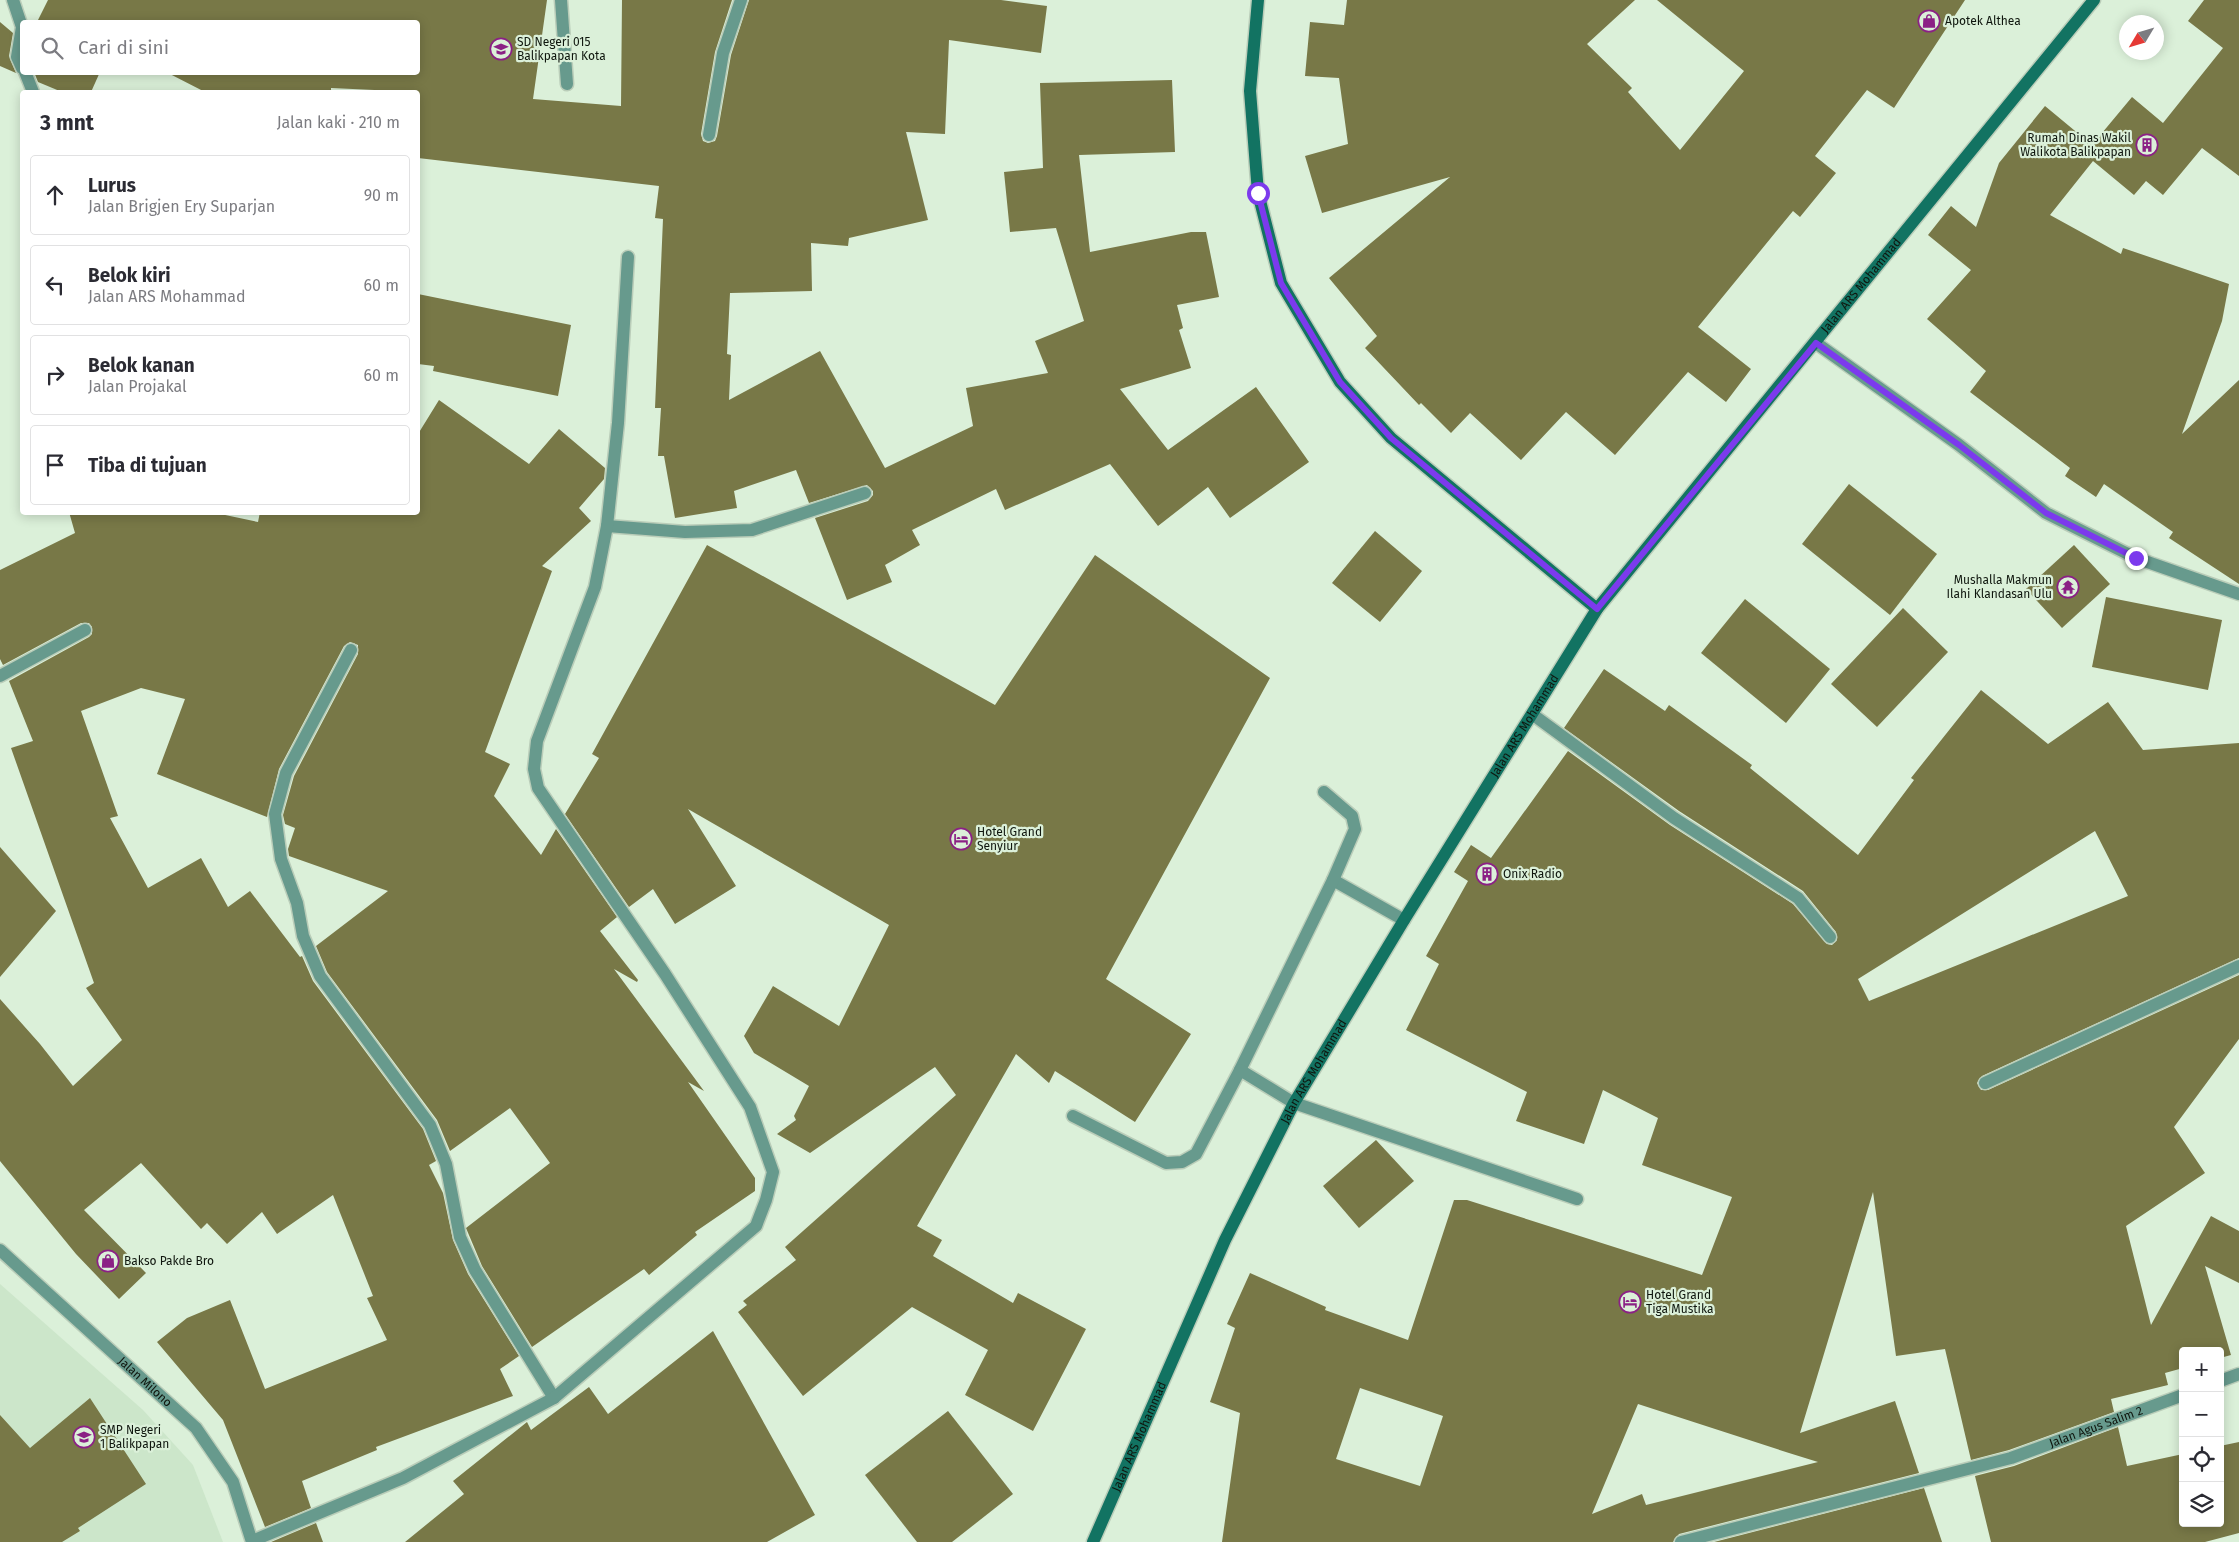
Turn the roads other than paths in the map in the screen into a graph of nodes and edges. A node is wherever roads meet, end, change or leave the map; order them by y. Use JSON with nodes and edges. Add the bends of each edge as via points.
{"nodes":[{"id":1,"x":13,"y":0,"type":"edge"},
{"id":2,"x":561,"y":0,"type":"edge"},
{"id":3,"x":740,"y":0,"type":"edge"},
{"id":4,"x":1258,"y":0,"type":"edge"},
{"id":5,"x":2094,"y":0,"type":"edge"},
{"id":6,"x":20,"y":21,"type":"edge"},
{"id":7,"x":20,"y":42,"type":"edge"},
{"id":8,"x":20,"y":62,"type":"edge"},
{"id":9,"x":26,"y":75,"type":"edge"},
{"id":10,"x":567,"y":84,"type":"dead end"},
{"id":11,"x":31,"y":90,"type":"edge"},
{"id":12,"x":709,"y":135,"type":"dead end"},
{"id":13,"x":628,"y":257,"type":"dead end"},
{"id":14,"x":1816,"y":343,"type":"junction"},
{"id":15,"x":865,"y":493,"type":"dead end"},
{"id":16,"x":607,"y":526,"type":"junction"},
{"id":17,"x":2239,"y":594,"type":"edge"},
{"id":18,"x":1597,"y":609,"type":"junction"},
{"id":19,"x":86,"y":630,"type":"dead end"},
{"id":20,"x":351,"y":650,"type":"dead end"},
{"id":21,"x":0,"y":676,"type":"edge"},
{"id":22,"x":1532,"y":714,"type":"junction"},
{"id":23,"x":1324,"y":792,"type":"dead end"},
{"id":24,"x":1334,"y":880,"type":"junction"},
{"id":25,"x":1404,"y":920,"type":"junction"},
{"id":26,"x":1830,"y":936,"type":"dead end"},
{"id":27,"x":2239,"y":966,"type":"edge"},
{"id":28,"x":1240,"y":1070,"type":"junction"},
{"id":29,"x":1985,"y":1083,"type":"dead end"},
{"id":30,"x":1294,"y":1104,"type":"junction"},
{"id":31,"x":1073,"y":1116,"type":"dead end"},
{"id":32,"x":1577,"y":1199,"type":"dead end"},
{"id":33,"x":0,"y":1250,"type":"edge"},
{"id":34,"x":2239,"y":1374,"type":"edge"},
{"id":35,"x":2224,"y":1380,"type":"edge"},
{"id":36,"x":2179,"y":1396,"type":"edge"},
{"id":37,"x":554,"y":1398,"type":"junction"},
{"id":38,"x":252,"y":1541,"type":"edge"},
{"id":39,"x":1094,"y":1542,"type":"edge"},
{"id":40,"x":1681,"y":1542,"type":"edge"}],
"edges":[{"from":1,"to":6,"type":"street"},
{"from":2,"to":10,"type":"street"},
{"from":3,"to":12,"type":"street","via":[[723,53]]},
{"from":4,"to":18,"type":"street","via":[[1250,91],[1258,193],[1281,283],[1340,382],[1391,438]]},
{"from":5,"to":14,"type":"street","name":"Jalan ARS Mohammad"},
{"from":7,"to":8,"type":"street"},
{"from":9,"to":11,"type":"street"},
{"from":13,"to":16,"type":"street","via":[[618,423]]},
{"from":14,"to":17,"type":"street","via":[[1959,445],[2046,513],[2136,558]]},
{"from":14,"to":18,"type":"street","name":"Jalan ARS Mohammad"},
{"from":15,"to":16,"type":"street","via":[[752,530],[685,532]]},
{"from":16,"to":37,"type":"street","via":[[595,586],[537,741],[534,769],[538,788],[665,974],[750,1107],[773,1172],[756,1226]]},
{"from":18,"to":22,"type":"street","name":"Jalan ARS Mohammad"},
{"from":19,"to":21,"type":"street"},
{"from":20,"to":37,"type":"street","via":[[286,773],[275,814],[281,858],[298,903],[303,936],[320,976],[430,1125],[446,1164],[460,1237],[475,1270]]},
{"from":22,"to":25,"type":"street","name":"Jalan ARS Mohammad"},
{"from":22,"to":26,"type":"street","via":[[1674,818],[1798,898]]},
{"from":23,"to":24,"type":"street","via":[[1352,816],[1355,829]]},
{"from":24,"to":25,"type":"street"},
{"from":24,"to":28,"type":"street"},
{"from":25,"to":30,"type":"street","name":"Jalan ARS Mohammad"},
{"from":27,"to":29,"type":"street"},
{"from":28,"to":30,"type":"street"},
{"from":28,"to":31,"type":"street","via":[[1196,1154],[1182,1162],[1166,1163]]},
{"from":30,"to":32,"type":"street"},
{"from":30,"to":39,"type":"street","name":"Jalan ARS Mohammad","via":[[1225,1240]]},
{"from":33,"to":38,"type":"street","name":"Jalan Milono","via":[[196,1428],[233,1482]]},
{"from":34,"to":35,"type":"street"},
{"from":36,"to":40,"type":"street","name":"Jalan Agus Salim 2","via":[[2010,1458]]},
{"from":37,"to":38,"type":"street","via":[[403,1478]]}]}
